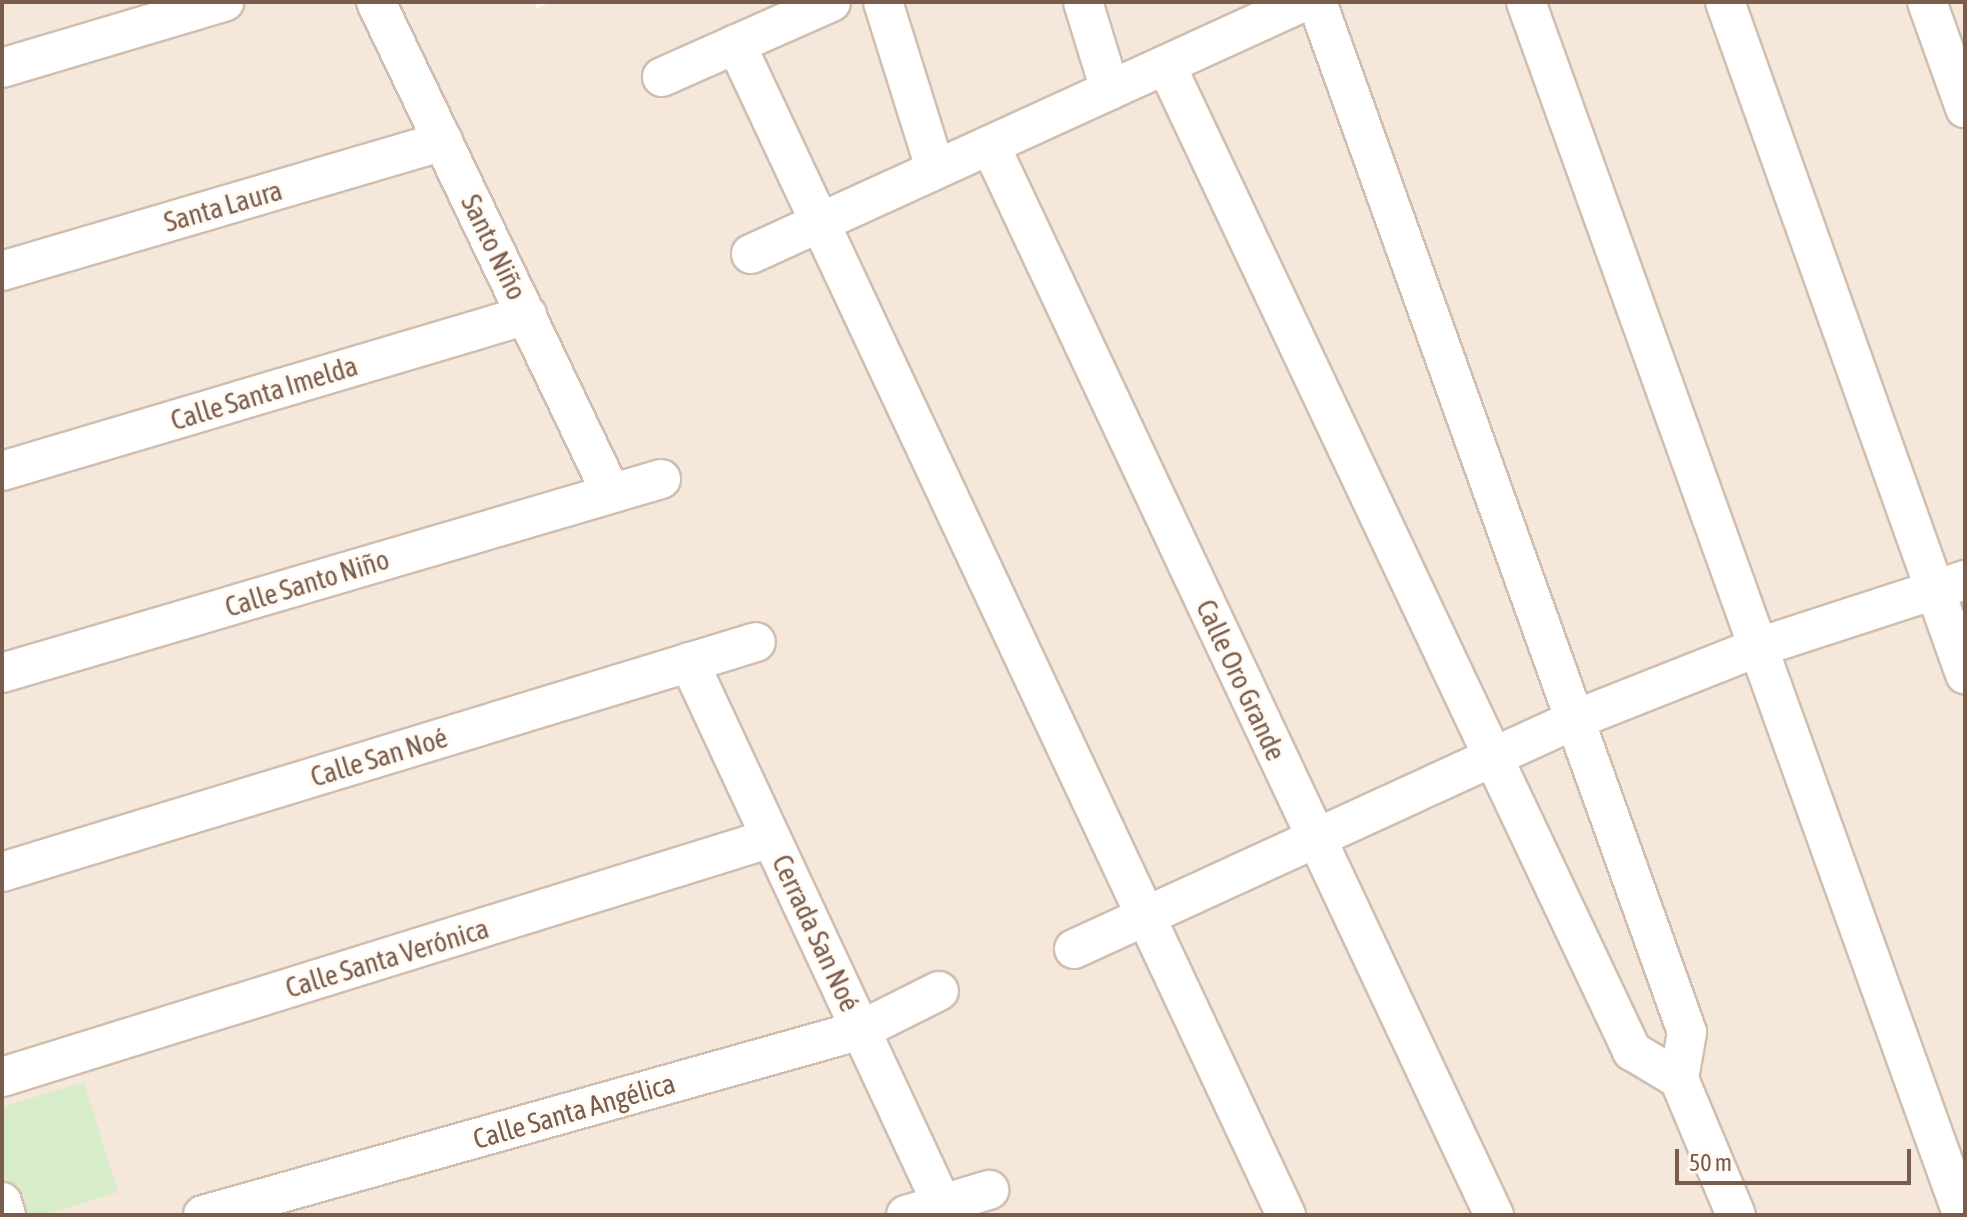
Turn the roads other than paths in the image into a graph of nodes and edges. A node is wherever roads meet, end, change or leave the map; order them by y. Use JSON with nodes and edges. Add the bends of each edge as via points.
{"nodes":[{"id":1,"x":224,"y":2,"type":"edge"},
{"id":2,"x":376,"y":2,"type":"edge"},
{"id":3,"x":831,"y":2,"type":"edge"},
{"id":4,"x":883,"y":2,"type":"edge"},
{"id":5,"x":1083,"y":2,"type":"edge"},
{"id":6,"x":1317,"y":2,"type":"edge"},
{"id":7,"x":1526,"y":2,"type":"edge"},
{"id":8,"x":1725,"y":2,"type":"edge"},
{"id":9,"x":1927,"y":2,"type":"edge"},
{"id":10,"x":1285,"y":6,"type":"edge"},
{"id":11,"x":736,"y":44,"type":"junction"},
{"id":12,"x":1166,"y":65,"type":"junction"},
{"id":13,"x":2,"y":68,"type":"edge"},
{"id":14,"x":662,"y":77,"type":"dead end"},
{"id":15,"x":1110,"y":90,"type":"junction"},
{"id":16,"x":1965,"y":108,"type":"edge"},
{"id":17,"x":443,"y":141,"type":"junction"},
{"id":18,"x":990,"y":145,"type":"junction"},
{"id":19,"x":935,"y":168,"type":"junction"},
{"id":20,"x":822,"y":222,"type":"junction"},
{"id":21,"x":751,"y":254,"type":"dead end"},
{"id":22,"x":2,"y":271,"type":"edge"},
{"id":23,"x":527,"y":315,"type":"junction"},
{"id":24,"x":2,"y":471,"type":"edge"},
{"id":25,"x":661,"y":479,"type":"dead end"},
{"id":26,"x":611,"y":493,"type":"junction"},
{"id":27,"x":1950,"y":586,"type":"edge"},
{"id":28,"x":756,"y":642,"type":"dead end"},
{"id":29,"x":1756,"y":648,"type":"junction"},
{"id":30,"x":689,"y":662,"type":"junction"},
{"id":31,"x":2,"y":673,"type":"edge"},
{"id":32,"x":1965,"y":674,"type":"edge"},
{"id":33,"x":1574,"y":720,"type":"junction"},
{"id":34,"x":1490,"y":759,"type":"junction"},
{"id":35,"x":771,"y":838,"type":"junction"},
{"id":36,"x":1315,"y":839,"type":"junction"},
{"id":37,"x":2,"y":872,"type":"edge"},
{"id":38,"x":1149,"y":914,"type":"junction"},
{"id":39,"x":1074,"y":949,"type":"dead end"},
{"id":40,"x":939,"y":991,"type":"dead end"},
{"id":41,"x":861,"y":1030,"type":"junction"},
{"id":42,"x":2,"y":1077,"type":"edge"},
{"id":43,"x":1679,"y":1079,"type":"junction"},
{"id":44,"x":989,"y":1190,"type":"dead end"},
{"id":45,"x":2,"y":1202,"type":"edge"},
{"id":46,"x":942,"y":1204,"type":"junction"},
{"id":47,"x":1963,"y":1214,"type":"edge"},
{"id":48,"x":6,"y":1215,"type":"edge"},
{"id":49,"x":203,"y":1215,"type":"edge"},
{"id":50,"x":906,"y":1215,"type":"edge"},
{"id":51,"x":1286,"y":1215,"type":"edge"},
{"id":52,"x":1494,"y":1215,"type":"edge"},
{"id":53,"x":1736,"y":1215,"type":"edge"}],
"edges":[{"from":1,"to":13,"type":"street"},
{"from":2,"to":17,"type":"street","name":"Santo Niño"},
{"from":3,"to":11,"type":"street"},
{"from":4,"to":19,"type":"street"},
{"from":5,"to":15,"type":"street"},
{"from":6,"to":33,"type":"street"},
{"from":7,"to":29,"type":"street"},
{"from":8,"to":27,"type":"street"},
{"from":9,"to":16,"type":"street"},
{"from":10,"to":12,"type":"street"},
{"from":11,"to":14,"type":"street"},
{"from":11,"to":20,"type":"street"},
{"from":12,"to":15,"type":"street"},
{"from":12,"to":34,"type":"street"},
{"from":15,"to":18,"type":"street"},
{"from":17,"to":22,"type":"street","name":"Santa Laura"},
{"from":17,"to":23,"type":"street","name":"Santo Niño"},
{"from":18,"to":19,"type":"street"},
{"from":18,"to":36,"type":"street","name":"Calle Oro Grande"},
{"from":19,"to":20,"type":"street"},
{"from":20,"to":21,"type":"street"},
{"from":20,"to":38,"type":"street"},
{"from":23,"to":24,"type":"street","name":"Calle Santa Imelda"},
{"from":23,"to":26,"type":"street","name":"Santo Niño"},
{"from":25,"to":26,"type":"street","name":"Calle Santo Niño"},
{"from":26,"to":31,"type":"street","name":"Calle Santo Niño"},
{"from":27,"to":29,"type":"street"},
{"from":27,"to":32,"type":"street"},
{"from":28,"to":30,"type":"street","name":"Calle San Noé"},
{"from":29,"to":33,"type":"street"},
{"from":29,"to":47,"type":"street"},
{"from":30,"to":35,"type":"street","name":"Cerrada San Noé"},
{"from":30,"to":37,"type":"street","name":"Calle San Noé"},
{"from":33,"to":34,"type":"street"},
{"from":33,"to":43,"type":"street","via":[[1687,1032]]},
{"from":34,"to":36,"type":"street"},
{"from":34,"to":43,"type":"street","via":[[1632,1051]]},
{"from":35,"to":41,"type":"street","name":"Cerrada San Noé"},
{"from":35,"to":42,"type":"street","name":"Calle Santa Verónica"},
{"from":36,"to":38,"type":"street"},
{"from":36,"to":52,"type":"street","name":"Calle Oro Grande"},
{"from":38,"to":39,"type":"street"},
{"from":38,"to":51,"type":"street"},
{"from":40,"to":41,"type":"street","name":"Calle Santa Angélica"},
{"from":41,"to":46,"type":"street","name":"Cerrada San Noé"},
{"from":41,"to":49,"type":"street","name":"Calle Santa Angélica"},
{"from":43,"to":53,"type":"street"},
{"from":44,"to":46,"type":"street"},
{"from":45,"to":48,"type":"street"},
{"from":46,"to":50,"type":"street"}]}
